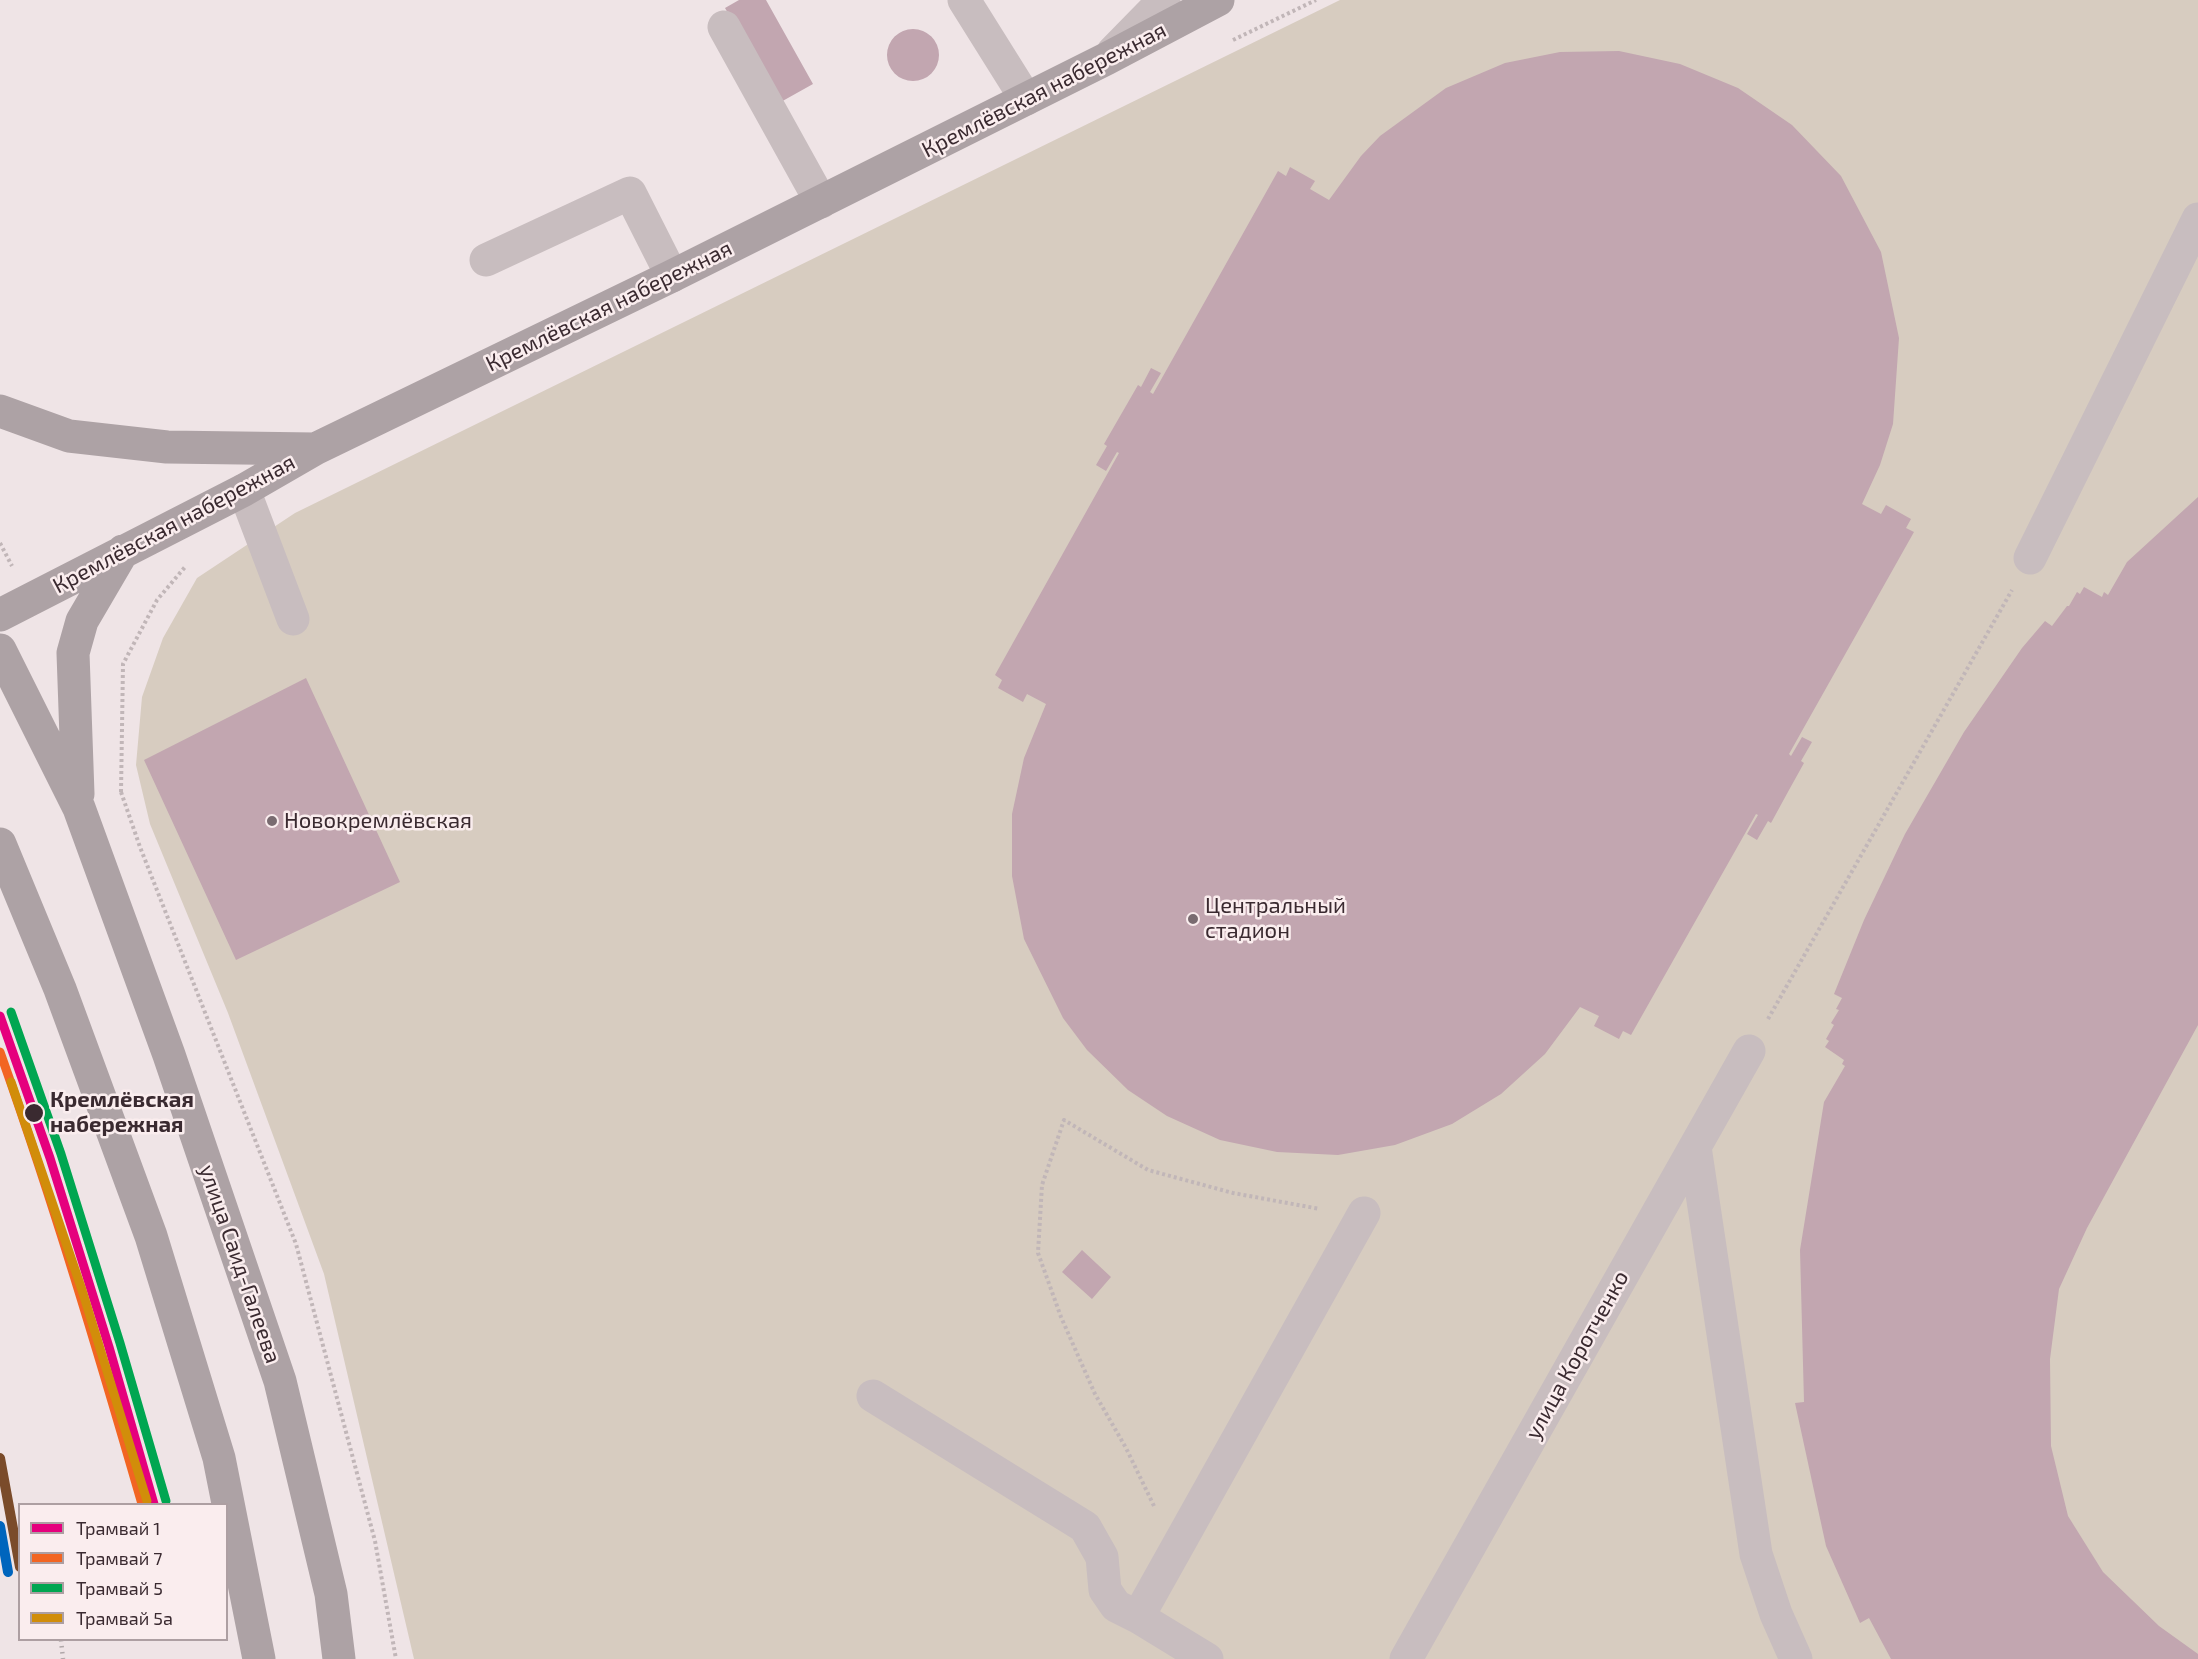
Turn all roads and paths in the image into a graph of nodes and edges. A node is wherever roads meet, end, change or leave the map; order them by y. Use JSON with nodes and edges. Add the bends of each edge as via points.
{"nodes":[{"id":1,"x":964,"y":0,"type":"edge"},
{"id":2,"x":1164,"y":0,"type":"edge"},
{"id":3,"x":1218,"y":0,"type":"edge"},
{"id":4,"x":1316,"y":0,"type":"edge"},
{"id":5,"x":724,"y":27,"type":"dead end"},
{"id":6,"x":1230,"y":42,"type":"dead end"},
{"id":7,"x":1106,"y":59,"type":"junction"},
{"id":8,"x":1026,"y":99,"type":"junction"},
{"id":9,"x":821,"y":202,"type":"junction"},
{"id":10,"x":2198,"y":219,"type":"edge"},
{"id":11,"x":486,"y":260,"type":"dead end"},
{"id":12,"x":672,"y":276,"type":"junction"},
{"id":13,"x":0,"y":411,"type":"edge"},
{"id":14,"x":315,"y":449,"type":"junction"},
{"id":15,"x":244,"y":490,"type":"junction"},
{"id":16,"x":123,"y":551,"type":"junction"},
{"id":17,"x":2030,"y":558,"type":"joint"},
{"id":18,"x":185,"y":566,"type":"dead end"},
{"id":19,"x":0,"y":615,"type":"edge"},
{"id":20,"x":293,"y":619,"type":"dead end"},
{"id":21,"x":0,"y":650,"type":"edge"},
{"id":22,"x":121,"y":792,"type":"dead end"},
{"id":23,"x":79,"y":808,"type":"junction"},
{"id":24,"x":0,"y":844,"type":"edge"},
{"id":25,"x":1749,"y":1051,"type":"joint"},
{"id":26,"x":1695,"y":1147,"type":"junction"},
{"id":27,"x":1364,"y":1213,"type":"joint"},
{"id":28,"x":873,"y":1396,"type":"dead end"},
{"id":29,"x":1182,"y":1537,"type":"junction"},
{"id":30,"x":1137,"y":1617,"type":"junction"},
{"id":31,"x":259,"y":1659,"type":"edge"},
{"id":32,"x":339,"y":1659,"type":"edge"},
{"id":33,"x":1207,"y":1659,"type":"edge"},
{"id":34,"x":1406,"y":1659,"type":"edge"},
{"id":35,"x":1796,"y":1659,"type":"edge"}],
"edges":[{"from":1,"to":8,"type":"street"},
{"from":2,"to":7,"type":"street"},
{"from":3,"to":7,"type":"main road","name":"Кремлёвская набережная"},
{"from":4,"to":6,"type":"path"},
{"from":5,"to":9,"type":"street"},
{"from":7,"to":8,"type":"main road","name":"Кремлёвская набережная"},
{"from":8,"to":9,"type":"main road","name":"Кремлёвская набережная"},
{"from":9,"to":12,"type":"main road","name":"Кремлёвская набережная"},
{"from":10,"to":17,"type":"street"},
{"from":11,"to":12,"type":"street","via":[[630,193]]},
{"from":12,"to":14,"type":"main road","name":"Кремлёвская набережная"},
{"from":13,"to":14,"type":"main road","via":[[69,436],[167,447]]},
{"from":14,"to":15,"type":"main road","name":"Кремлёвская набережная"},
{"from":15,"to":16,"type":"main road","name":"Кремлёвская набережная"},
{"from":15,"to":20,"type":"street"},
{"from":16,"to":19,"type":"main road","name":"Кремлёвская набережная"},
{"from":16,"to":23,"type":"main road","via":[[82,621],[73,653]]},
{"from":17,"to":25,"type":"path"},
{"from":18,"to":22,"type":"path","via":[[157,600],[123,664]]},
{"from":21,"to":23,"type":"main road","name":"улица Саид-Галеева"},
{"from":23,"to":32,"type":"main road","name":"улица Саид-Галеева","via":[[169,1055],[280,1382],[331,1593]]},
{"from":24,"to":31,"type":"main road","via":[[60,989],[151,1236],[219,1458]]},
{"from":25,"to":26,"type":"street","name":"улица Коротченко"},
{"from":26,"to":34,"type":"street","name":"улица Коротченко"},
{"from":26,"to":35,"type":"street","via":[[1756,1554]]},
{"from":27,"to":29,"type":"street"},
{"from":27,"to":29,"type":"path","via":[[1317,1209],[1233,1193],[1148,1170],[1064,1120],[1042,1185],[1038,1253],[1095,1394],[1156,1512]]},
{"from":28,"to":30,"type":"street","via":[[1085,1527],[1102,1557],[1105,1590],[1116,1606]]},
{"from":29,"to":30,"type":"street"},
{"from":30,"to":33,"type":"street"}]}
